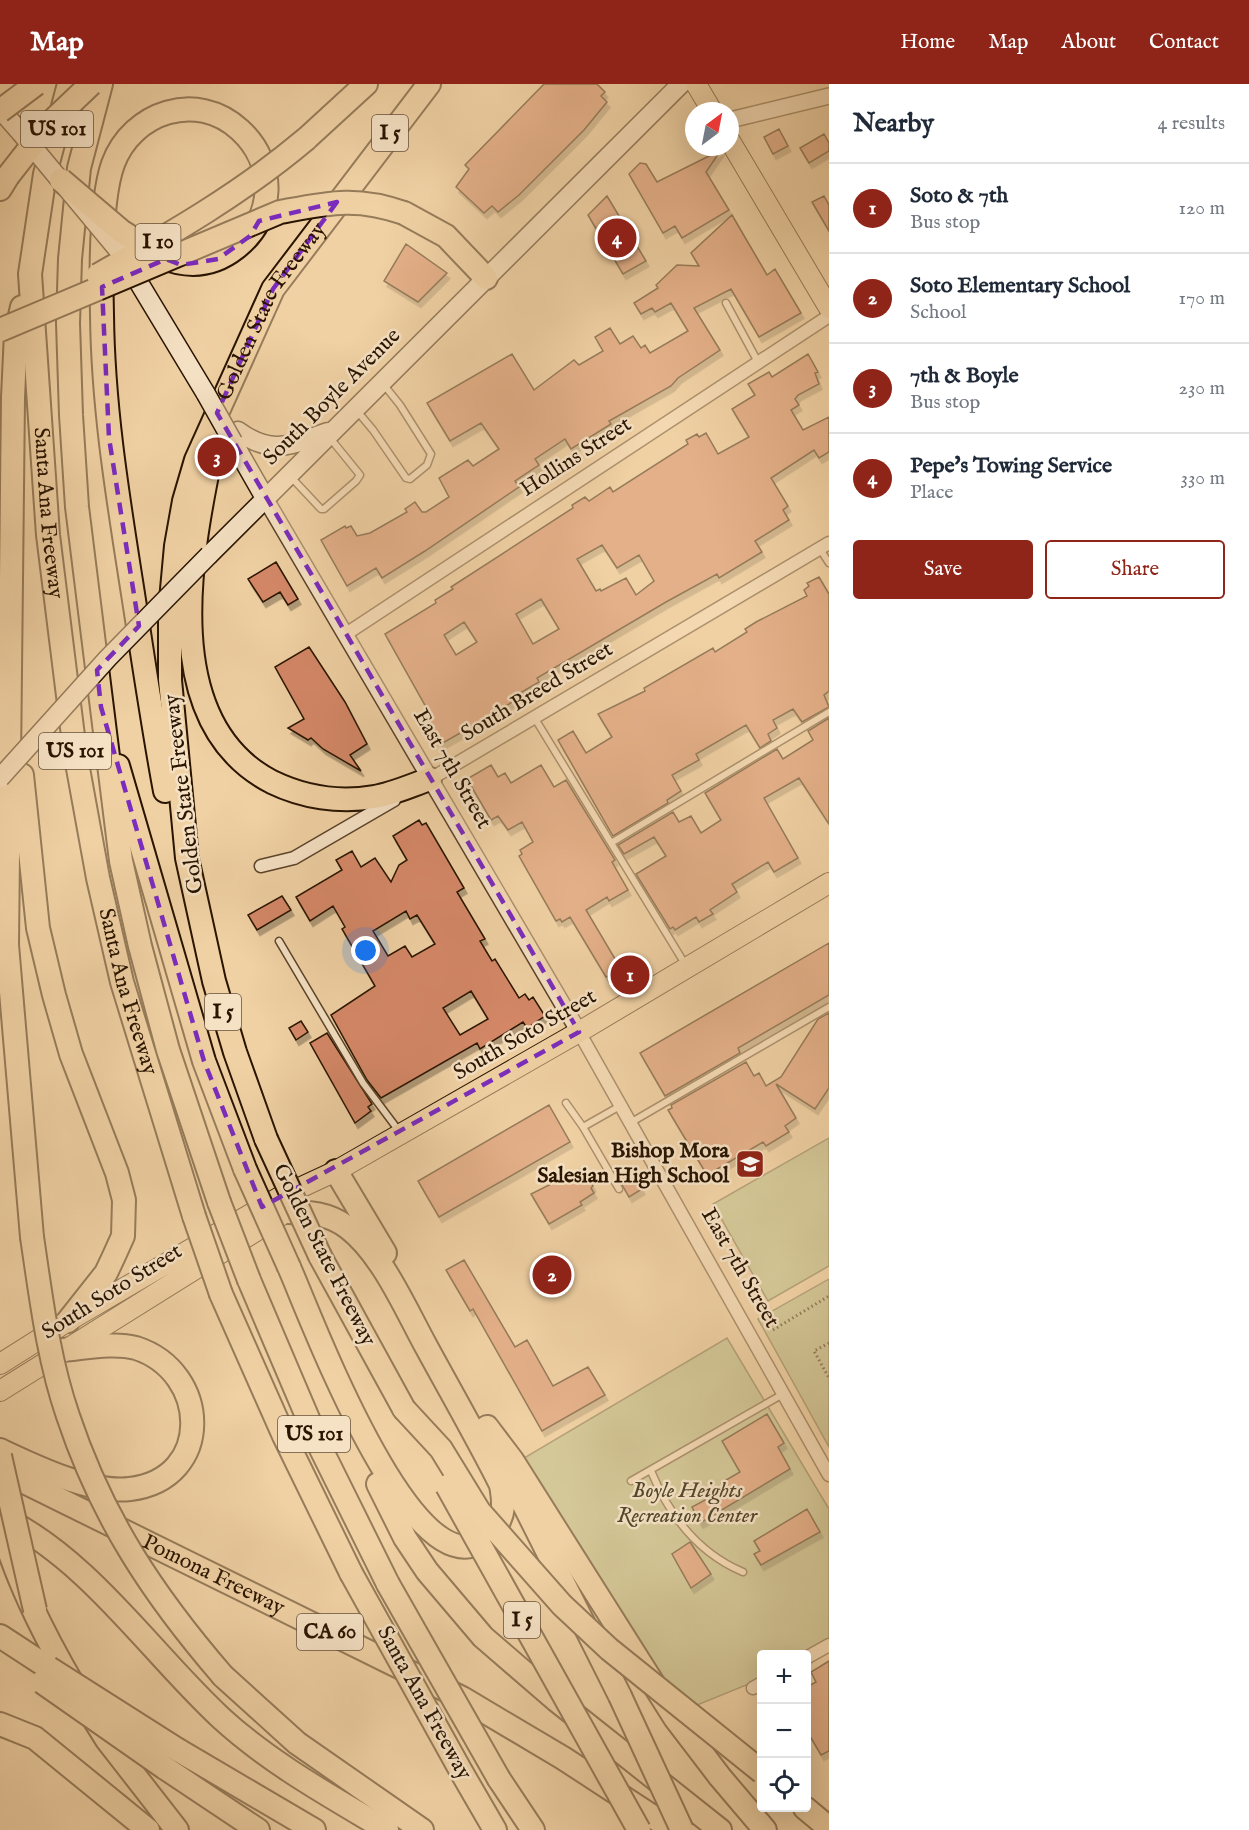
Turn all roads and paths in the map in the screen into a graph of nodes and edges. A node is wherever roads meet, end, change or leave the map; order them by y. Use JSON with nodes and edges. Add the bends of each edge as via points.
{"nodes":[{"id":1,"x":36,"y":84,"type":"edge"},
{"id":2,"x":69,"y":84,"type":"edge"},
{"id":3,"x":92,"y":84,"type":"edge"},
{"id":4,"x":101,"y":84,"type":"edge"},
{"id":5,"x":366,"y":84,"type":"edge"},
{"id":6,"x":429,"y":84,"type":"edge"},
{"id":7,"x":681,"y":84,"type":"edge"},
{"id":8,"x":696,"y":84,"type":"edge"},
{"id":9,"x":829,"y":96,"type":"edge"},
{"id":10,"x":707,"y":102,"type":"edge"},
{"id":11,"x":0,"y":110,"type":"edge"},
{"id":12,"x":739,"y":118,"type":"edge"},
{"id":13,"x":739,"y":156,"type":"edge"},
{"id":14,"x":61,"y":180,"type":"junction"},
{"id":15,"x":4,"y":183,"type":"edge"},
{"id":16,"x":30,"y":274,"type":"junction"},
{"id":17,"x":486,"y":278,"type":"junction"},
{"id":18,"x":726,"y":303,"type":"dead end"},
{"id":19,"x":829,"y":308,"type":"edge"},
{"id":20,"x":829,"y":315,"type":"edge"},
{"id":21,"x":0,"y":330,"type":"edge"},
{"id":22,"x":758,"y":362,"type":"junction"},
{"id":23,"x":382,"y":382,"type":"junction"},
{"id":24,"x":212,"y":402,"type":"junction"},
{"id":25,"x":355,"y":409,"type":"junction"},
{"id":26,"x":330,"y":433,"type":"junction"},
{"id":27,"x":236,"y":436,"type":"junction"},
{"id":28,"x":289,"y":474,"type":"junction"},
{"id":29,"x":265,"y":498,"type":"junction"},
{"id":30,"x":825,"y":545,"type":"edge"},
{"id":31,"x":829,"y":563,"type":"edge"},
{"id":32,"x":346,"y":634,"type":"junction"},
{"id":33,"x":101,"y":706,"type":"junction"},
{"id":34,"x":829,"y":712,"type":"edge"},
{"id":35,"x":534,"y":717,"type":"junction"},
{"id":36,"x":9,"y":724,"type":"junction"},
{"id":37,"x":0,"y":778,"type":"edge"},
{"id":38,"x":430,"y":779,"type":"junction"},
{"id":39,"x":611,"y":843,"type":"junction"},
{"id":40,"x":261,"y":866,"type":"dead end"},
{"id":41,"x":192,"y":883,"type":"junction"},
{"id":42,"x":829,"y":883,"type":"edge"},
{"id":43,"x":279,"y":941,"type":"dead end"},
{"id":44,"x":687,"y":967,"type":"junction"},
{"id":45,"x":829,"y":1007,"type":"edge"},
{"id":46,"x":0,"y":1009,"type":"edge"},
{"id":47,"x":579,"y":1032,"type":"junction"},
{"id":48,"x":566,"y":1103,"type":"dead end"},
{"id":49,"x":620,"y":1106,"type":"junction"},
{"id":50,"x":630,"y":1123,"type":"junction"},
{"id":51,"x":583,"y":1127,"type":"junction"},
{"id":52,"x":401,"y":1134,"type":"junction"},
{"id":53,"x":336,"y":1170,"type":"junction"},
{"id":54,"x":619,"y":1190,"type":"dead end"},
{"id":55,"x":286,"y":1212,"type":"junction"},
{"id":56,"x":32,"y":1237,"type":"junction"},
{"id":57,"x":289,"y":1267,"type":"junction"},
{"id":58,"x":829,"y":1296,"type":"edge"},
{"id":59,"x":68,"y":1321,"type":"junction"},
{"id":60,"x":773,"y":1330,"type":"dead end"},
{"id":61,"x":829,"y":1343,"type":"edge"},
{"id":62,"x":63,"y":1350,"type":"junction"},
{"id":63,"x":0,"y":1364,"type":"edge"},
{"id":64,"x":829,"y":1378,"type":"edge"},
{"id":65,"x":0,"y":1391,"type":"edge"},
{"id":66,"x":783,"y":1393,"type":"junction"},
{"id":67,"x":404,"y":1409,"type":"junction"},
{"id":68,"x":487,"y":1427,"type":"junction"},
{"id":69,"x":0,"y":1450,"type":"edge"},
{"id":70,"x":0,"y":1456,"type":"edge"},
{"id":71,"x":0,"y":1470,"type":"edge"},
{"id":72,"x":651,"y":1471,"type":"junction"},
{"id":73,"x":829,"y":1475,"type":"edge"},
{"id":74,"x":631,"y":1480,"type":"dead end"},
{"id":75,"x":0,"y":1519,"type":"edge"},
{"id":76,"x":743,"y":1572,"type":"dead end"},
{"id":77,"x":35,"y":1610,"type":"junction"},
{"id":78,"x":0,"y":1636,"type":"edge"},
{"id":79,"x":829,"y":1645,"type":"edge"},
{"id":80,"x":0,"y":1650,"type":"edge"},
{"id":81,"x":811,"y":1656,"type":"edge"},
{"id":82,"x":45,"y":1675,"type":"junction"},
{"id":83,"x":0,"y":1724,"type":"edge"},
{"id":84,"x":172,"y":1759,"type":"junction"},
{"id":85,"x":757,"y":1768,"type":"edge"},
{"id":86,"x":499,"y":1779,"type":"junction"},
{"id":87,"x":810,"y":1812,"type":"edge"},
{"id":88,"x":644,"y":1822,"type":"edge"},
{"id":89,"x":829,"y":1828,"type":"edge"},
{"id":90,"x":148,"y":1830,"type":"edge"},
{"id":91,"x":177,"y":1830,"type":"edge"},
{"id":92,"x":258,"y":1830,"type":"edge"},
{"id":93,"x":314,"y":1830,"type":"edge"},
{"id":94,"x":387,"y":1830,"type":"edge"},
{"id":95,"x":422,"y":1830,"type":"edge"},
{"id":96,"x":495,"y":1830,"type":"edge"},
{"id":97,"x":528,"y":1830,"type":"edge"},
{"id":98,"x":533,"y":1830,"type":"edge"},
{"id":99,"x":666,"y":1830,"type":"edge"},
{"id":100,"x":673,"y":1830,"type":"edge"},
{"id":101,"x":682,"y":1830,"type":"edge"},
{"id":102,"x":720,"y":1830,"type":"edge"},
{"id":103,"x":765,"y":1830,"type":"edge"}],
"edges":[{"from":1,"to":11,"type":"highway","bridge":true},
{"from":2,"to":16,"type":"highway","name":"Santa Ana Freeway","number":"US 101","via":[[45,174]]},
{"from":3,"to":15,"type":"highway","bridge":true,"via":[[48,125]]},
{"from":4,"to":33,"type":"highway","name":"Santa Ana Freeway","number":"US 101","via":[[79,168],[68,323],[77,507]]},
{"from":5,"to":21,"type":"highway","number":"I 10","bridge":true,"via":[[274,166],[219,205]]},
{"from":6,"to":24,"type":"highway","name":"Golden State Freeway","number":"I 5","via":[[273,290]]},
{"from":7,"to":17,"type":"main road","name":"South Boyle Avenue"},
{"from":8,"to":10,"type":"main road"},
{"from":9,"to":12,"type":"street"},
{"from":11,"to":14,"type":"main road","name":"East 7th Street","bridge":true},
{"from":13,"to":19,"type":"main road"},
{"from":14,"to":24,"type":"main road","name":"East 7th Street","bridge":true,"via":[[119,251]]},
{"from":14,"to":41,"type":"highway","bridge":true,"via":[[121,231],[161,257],[181,265],[200,265],[218,260],[250,237],[264,213],[267,178],[241,130],[192,109],[154,116],[123,143],[112,166],[102,250],[103,373],[109,438],[177,855]]},
{"from":16,"to":36,"type":"highway","via":[[16,333],[13,397]]},
{"from":16,"to":96,"type":"highway","name":"Santa Ana Freeway","number":"US 101","bridge":true,"via":[[48,535],[75,753],[122,982],[221,1294],[351,1573]]},
{"from":17,"to":21,"type":"highway","bridge":true,"via":[[446,236],[404,213],[381,205],[328,202],[280,212]]},
{"from":17,"to":23,"type":"main road","name":"South Boyle Avenue"},
{"from":18,"to":22,"type":"lane"},
{"from":20,"to":22,"type":"street","name":"Hollins Street"},
{"from":22,"to":32,"type":"street","name":"Hollins Street"},
{"from":23,"to":25,"type":"main road","name":"South Boyle Avenue"},
{"from":23,"to":25,"type":"lane","via":[[431,454],[428,465],[406,478]]},
{"from":24,"to":27,"type":"main road","name":"East 7th Street","bridge":true},
{"from":24,"to":38,"type":"highway","via":[[195,532],[191,606],[196,677],[213,725],[239,760],[297,793],[342,799],[375,797]]},
{"from":24,"to":41,"type":"highway","name":"Golden State Freeway","number":"I 5","via":[[186,492],[170,611],[172,720]]},
{"from":25,"to":26,"type":"main road","name":"South Boyle Avenue"},
{"from":26,"to":27,"type":"main road","via":[[276,447]]},
{"from":26,"to":28,"type":"main road","name":"South Boyle Avenue"},
{"from":26,"to":28,"type":"lane","via":[[360,475],[356,480],[321,509]]},
{"from":27,"to":29,"type":"main road","name":"East 7th Street"},
{"from":28,"to":29,"type":"main road","name":"South Boyle Avenue"},
{"from":29,"to":32,"type":"street","name":"East 7th Street"},
{"from":29,"to":37,"type":"main road","name":"South Boyle Avenue","bridge":true,"via":[[101,666]]},
{"from":30,"to":31,"type":"lane"},
{"from":30,"to":35,"type":"street","name":"South Breed Street"},
{"from":32,"to":38,"type":"street","name":"East 7th Street"},
{"from":33,"to":57,"type":"highway","bridge":true,"via":[[204,1061],[245,1169]]},
{"from":33,"to":86,"type":"highway","name":"Santa Ana Freeway","number":"US 101","bridge":true,"via":[[113,812],[140,946],[168,1050],[219,1202],[321,1449],[388,1584]]},
{"from":34,"to":39,"type":"lane"},
{"from":35,"to":38,"type":"street","name":"South Breed Street"},
{"from":35,"to":39,"type":"lane"},
{"from":36,"to":56,"type":"highway","via":[[7,945]]},
{"from":36,"to":59,"type":"highway","via":[[22,778],[38,928],[71,1054],[115,1165],[124,1200],[123,1236],[114,1256]]},
{"from":38,"to":40,"type":"street","name":"South Breed Street","via":[[294,858]]},
{"from":38,"to":47,"type":"street","name":"East 7th Street"},
{"from":39,"to":44,"type":"lane"},
{"from":41,"to":67,"type":"highway","name":"Golden State Freeway","number":"I 5","bridge":true,"via":[[229,1031],[266,1138],[320,1256]]},
{"from":42,"to":44,"type":"main road","name":"South Soto Street"},
{"from":43,"to":52,"type":"lane","via":[[363,1083]]},
{"from":44,"to":47,"type":"main road","name":"South Soto Street"},
{"from":45,"to":50,"type":"lane"},
{"from":46,"to":56,"type":"highway"},
{"from":47,"to":49,"type":"street","name":"East 7th Street"},
{"from":47,"to":52,"type":"main road","name":"South Soto Street"},
{"from":48,"to":51,"type":"lane"},
{"from":49,"to":50,"type":"street","name":"East 7th Street"},
{"from":49,"to":51,"type":"lane"},
{"from":50,"to":66,"type":"street","name":"East 7th Street"},
{"from":51,"to":54,"type":"lane"},
{"from":52,"to":53,"type":"main road","name":"South Soto Street"},
{"from":53,"to":55,"type":"main road","name":"South Soto Street"},
{"from":53,"to":59,"type":"main road","name":"South Soto Street","via":[[280,1197]]},
{"from":53,"to":68,"type":"highway"},
{"from":55,"to":57,"type":"highway","via":[[312,1212],[348,1228],[389,1279],[501,1485],[501,1519],[476,1545],[448,1545],[406,1504],[368,1444]]},
{"from":55,"to":62,"type":"main road","name":"South Soto Street"},
{"from":56,"to":95,"type":"highway","bridge":true,"via":[[46,1327],[67,1414],[125,1545],[169,1613],[223,1676],[297,1743]]},
{"from":57,"to":102,"type":"highway","via":[[360,1447],[405,1538],[427,1571],[483,1637],[515,1666]]},
{"from":58,"to":60,"type":"path"},
{"from":59,"to":63,"type":"main road","name":"South Soto Street"},
{"from":61,"to":64,"type":"path","via":[[814,1351]]},
{"from":62,"to":65,"type":"main road","name":"South Soto Street"},
{"from":62,"to":69,"type":"highway","via":[[133,1347],[169,1367],[184,1388],[193,1421],[192,1436],[178,1466],[158,1480],[129,1490],[114,1489],[85,1484]]},
{"from":66,"to":72,"type":"lane"},
{"from":66,"to":73,"type":"street","name":"East 7th Street"},
{"from":67,"to":85,"type":"highway","bridge":true,"via":[[441,1449],[479,1511],[562,1605],[609,1649]]},
{"from":67,"to":88,"type":"highway","name":"Golden State Freeway","number":"I 5","bridge":true},
{"from":68,"to":101,"type":"highway","bridge":true},
{"from":68,"to":103,"type":"highway","via":[[512,1460],[675,1718]]},
{"from":70,"to":77,"type":"highway","bridge":true},
{"from":71,"to":88,"type":"highway","name":"Pomona Freeway","number":"CA 60","via":[[462,1698],[504,1721]]},
{"from":72,"to":74,"type":"lane"},
{"from":72,"to":76,"type":"lane","via":[[672,1513],[699,1544]]},
{"from":75,"to":77,"type":"highway","bridge":true,"via":[[6,1543]]},
{"from":75,"to":94,"type":"highway","via":[[40,1541],[71,1565],[196,1694],[249,1741]]},
{"from":77,"to":91,"type":"highway","via":[[66,1673],[107,1740]]},
{"from":78,"to":82,"type":"highway"},
{"from":79,"to":81,"type":"street"},
{"from":80,"to":82,"type":"highway"},
{"from":82,"to":84,"type":"highway","bridge":true},
{"from":83,"to":90,"type":"highway","via":[[35,1738]]},
{"from":84,"to":92,"type":"highway"},
{"from":84,"to":93,"type":"highway"},
{"from":86,"to":97,"type":"highway"},
{"from":86,"to":98,"type":"highway"},
{"from":87,"to":89,"type":"highway"},
{"from":88,"to":99,"type":"highway"},
{"from":88,"to":100,"type":"highway","name":"Pomona Freeway","number":"CA 60"}]}
